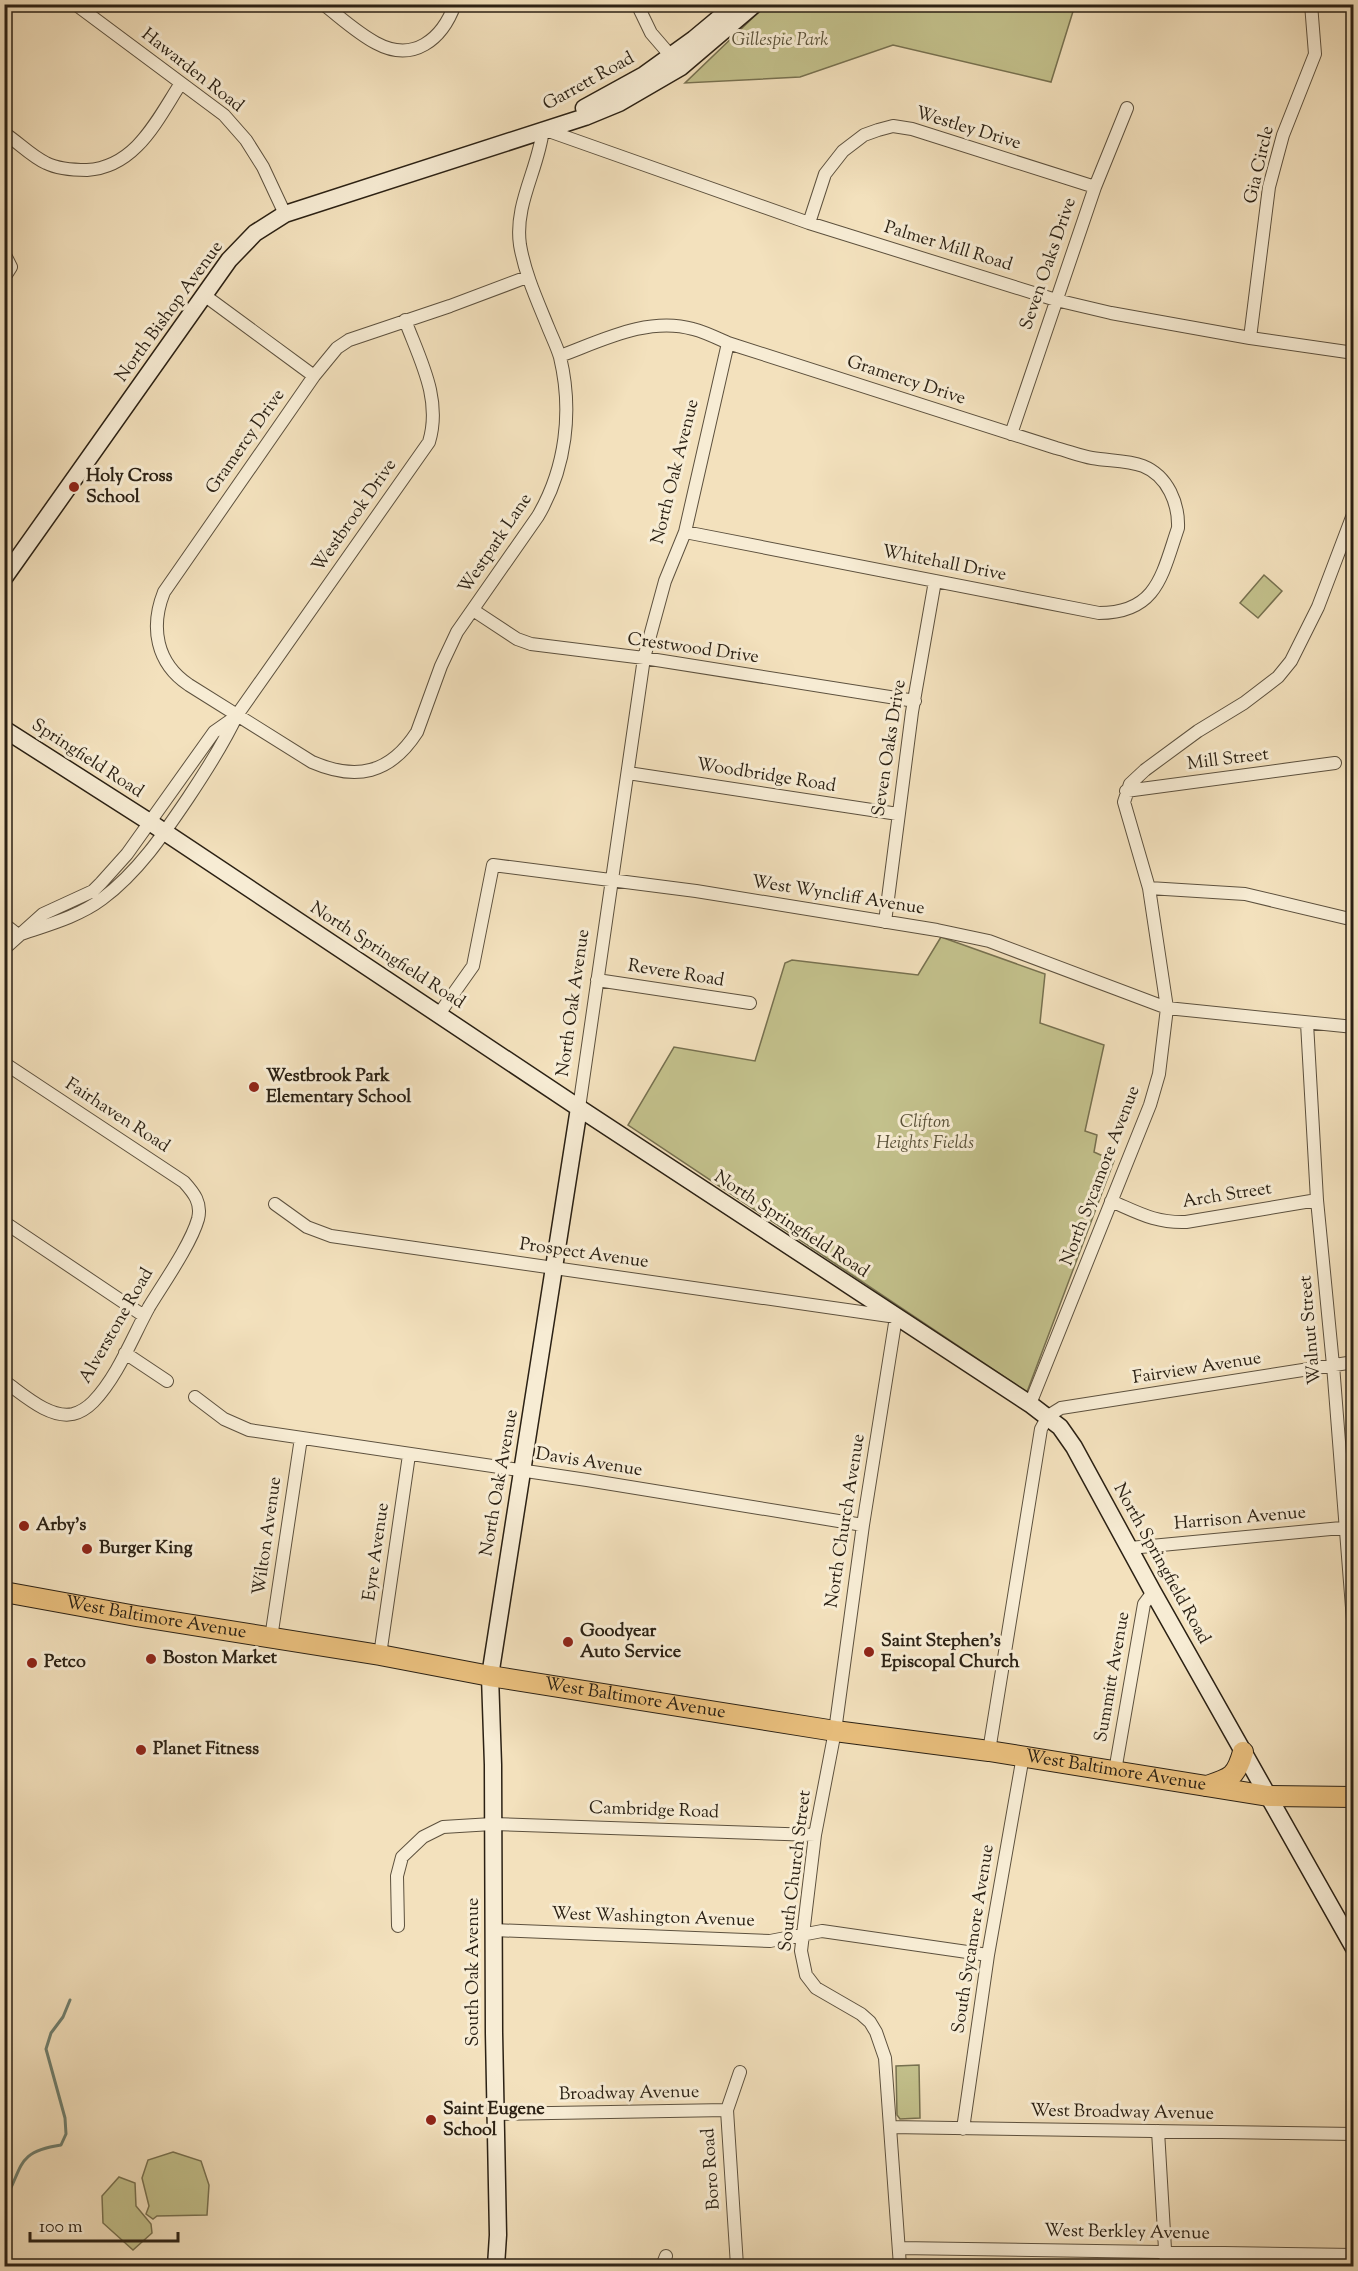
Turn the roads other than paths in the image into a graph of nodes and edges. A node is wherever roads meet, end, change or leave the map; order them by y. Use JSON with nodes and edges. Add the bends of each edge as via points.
{"nodes":[{"id":1,"x":75,"y":4,"type":"edge"},
{"id":2,"x":323,"y":4,"type":"edge"},
{"id":3,"x":455,"y":4,"type":"edge"},
{"id":4,"x":637,"y":4,"type":"edge"},
{"id":5,"x":735,"y":4,"type":"edge"},
{"id":6,"x":755,"y":4,"type":"edge"},
{"id":7,"x":1311,"y":4,"type":"edge"},
{"id":8,"x":676,"y":61,"type":"junction"},
{"id":9,"x":181,"y":83,"type":"junction"},
{"id":10,"x":1126,"y":108,"type":"dead end"},
{"id":11,"x":543,"y":129,"type":"junction"},
{"id":12,"x":4,"y":133,"type":"edge"},
{"id":13,"x":1095,"y":187,"type":"junction"},
{"id":14,"x":285,"y":214,"type":"junction"},
{"id":15,"x":809,"y":223,"type":"junction"},
{"id":16,"x":4,"y":253,"type":"edge"},
{"id":17,"x":527,"y":277,"type":"junction"},
{"id":18,"x":4,"y":278,"type":"edge"},
{"id":19,"x":204,"y":295,"type":"junction"},
{"id":20,"x":1056,"y":300,"type":"junction"},
{"id":21,"x":405,"y":320,"type":"junction"},
{"id":22,"x":1250,"y":338,"type":"junction"},
{"id":23,"x":728,"y":343,"type":"junction"},
{"id":24,"x":1353,"y":353,"type":"edge"},
{"id":25,"x":560,"y":356,"type":"junction"},
{"id":26,"x":314,"y":376,"type":"junction"},
{"id":27,"x":1011,"y":434,"type":"junction"},
{"id":28,"x":1353,"y":512,"type":"edge"},
{"id":29,"x":685,"y":532,"type":"junction"},
{"id":30,"x":1168,"y":555,"type":"joint"},
{"id":31,"x":4,"y":578,"type":"edge"},
{"id":32,"x":935,"y":581,"type":"junction"},
{"id":33,"x":473,"y":610,"type":"junction"},
{"id":34,"x":644,"y":658,"type":"junction"},
{"id":35,"x":915,"y":701,"type":"junction"},
{"id":36,"x":237,"y":715,"type":"junction"},
{"id":37,"x":4,"y":729,"type":"edge"},
{"id":38,"x":1335,"y":763,"type":"dead end"},
{"id":39,"x":628,"y":773,"type":"junction"},
{"id":40,"x":1126,"y":790,"type":"junction"},
{"id":41,"x":898,"y":814,"type":"junction"},
{"id":42,"x":148,"y":822,"type":"junction"},
{"id":43,"x":165,"y":832,"type":"junction"},
{"id":44,"x":612,"y":880,"type":"junction"},
{"id":45,"x":1149,"y":888,"type":"junction"},
{"id":46,"x":1353,"y":920,"type":"edge"},
{"id":47,"x":885,"y":922,"type":"junction"},
{"id":48,"x":4,"y":924,"type":"edge"},
{"id":49,"x":18,"y":935,"type":"junction"},
{"id":50,"x":4,"y":949,"type":"edge"},
{"id":51,"x":597,"y":980,"type":"junction"},
{"id":52,"x":750,"y":1003,"type":"dead end"},
{"id":53,"x":1167,"y":1008,"type":"junction"},
{"id":54,"x":439,"y":1014,"type":"junction"},
{"id":55,"x":1307,"y":1023,"type":"junction"},
{"id":56,"x":1353,"y":1027,"type":"edge"},
{"id":57,"x":4,"y":1063,"type":"edge"},
{"id":58,"x":579,"y":1108,"type":"junction"},
{"id":59,"x":1317,"y":1200,"type":"junction"},
{"id":60,"x":1111,"y":1201,"type":"junction"},
{"id":61,"x":275,"y":1204,"type":"dead end"},
{"id":62,"x":199,"y":1208,"type":"joint"},
{"id":63,"x":4,"y":1222,"type":"edge"},
{"id":64,"x":553,"y":1268,"type":"junction"},
{"id":65,"x":144,"y":1316,"type":"junction"},
{"id":66,"x":896,"y":1317,"type":"junction"},
{"id":67,"x":125,"y":1353,"type":"junction"},
{"id":68,"x":1353,"y":1362,"type":"edge"},
{"id":69,"x":1333,"y":1365,"type":"junction"},
{"id":70,"x":4,"y":1381,"type":"edge"},
{"id":71,"x":167,"y":1381,"type":"dead end"},
{"id":72,"x":195,"y":1397,"type":"dead end"},
{"id":73,"x":1030,"y":1404,"type":"junction"},
{"id":74,"x":1048,"y":1416,"type":"junction"},
{"id":75,"x":301,"y":1438,"type":"junction"},
{"id":76,"x":409,"y":1455,"type":"junction"},
{"id":77,"x":523,"y":1472,"type":"junction"},
{"id":78,"x":863,"y":1525,"type":"junction"},
{"id":79,"x":1349,"y":1527,"type":"edge"},
{"id":80,"x":1130,"y":1548,"type":"junction"},
{"id":81,"x":4,"y":1592,"type":"edge"},
{"id":82,"x":1153,"y":1592,"type":"junction"},
{"id":83,"x":1353,"y":1633,"type":"edge"},
{"id":84,"x":271,"y":1638,"type":"junction"},
{"id":85,"x":380,"y":1655,"type":"junction"},
{"id":86,"x":490,"y":1676,"type":"junction"},
{"id":87,"x":835,"y":1731,"type":"junction"},
{"id":88,"x":989,"y":1751,"type":"junction"},
{"id":89,"x":1243,"y":1752,"type":"junction"},
{"id":90,"x":1023,"y":1756,"type":"junction"},
{"id":91,"x":1115,"y":1771,"type":"junction"},
{"id":92,"x":1207,"y":1786,"type":"junction"},
{"id":93,"x":1268,"y":1796,"type":"junction"},
{"id":94,"x":1353,"y":1797,"type":"edge"},
{"id":95,"x":492,"y":1824,"type":"junction"},
{"id":96,"x":815,"y":1835,"type":"junction"},
{"id":97,"x":398,"y":1926,"type":"dead end"},
{"id":98,"x":494,"y":1930,"type":"junction"},
{"id":99,"x":803,"y":1935,"type":"junction"},
{"id":100,"x":1353,"y":1948,"type":"edge"},
{"id":101,"x":988,"y":1955,"type":"junction"},
{"id":102,"x":740,"y":2072,"type":"dead end"},
{"id":103,"x":727,"y":2110,"type":"junction"},
{"id":104,"x":496,"y":2114,"type":"junction"},
{"id":105,"x":890,"y":2127,"type":"junction"},
{"id":106,"x":963,"y":2129,"type":"junction"},
{"id":107,"x":1158,"y":2131,"type":"junction"},
{"id":108,"x":1353,"y":2134,"type":"edge"},
{"id":109,"x":899,"y":2248,"type":"junction"},
{"id":110,"x":1165,"y":2251,"type":"junction"},
{"id":111,"x":1353,"y":2255,"type":"edge"},
{"id":112,"x":496,"y":2266,"type":"edge"},
{"id":113,"x":736,"y":2266,"type":"edge"},
{"id":114,"x":900,"y":2266,"type":"edge"},
{"id":115,"x":1166,"y":2266,"type":"edge"}],
"edges":[{"from":1,"to":9,"type":"street","name":"Hawarden Road"},
{"from":2,"to":3,"type":"street","via":[[376,43],[396,50],[418,50],[433,39],[451,17]]},
{"from":4,"to":8,"type":"street","via":[[651,33]]},
{"from":5,"to":8,"type":"main road","name":"Garrett Road","via":[[694,39]]},
{"from":6,"to":8,"type":"main road","name":"Garrett Road"},
{"from":7,"to":22,"type":"street","name":"Gia Circle","via":[[1315,54],[1283,135],[1269,187]]},
{"from":8,"to":11,"type":"main road","name":"Garrett Road","via":[[619,103]]},
{"from":9,"to":12,"type":"street","via":[[144,141],[124,159],[99,169],[72,170],[46,163]]},
{"from":9,"to":14,"type":"street","name":"Hawarden Road","via":[[224,115],[246,140]]},
{"from":10,"to":13,"type":"street","name":"Seven Oaks Drive"},
{"from":11,"to":14,"type":"main road","name":"North Bishop Avenue"},
{"from":11,"to":15,"type":"street","name":"Palmer Mill Road"},
{"from":11,"to":17,"type":"street","name":"Westpark Lane","via":[[520,214],[520,244]]},
{"from":13,"to":15,"type":"street","name":"Westley Drive","via":[[893,126],[864,135],[835,158],[825,174]]},
{"from":13,"to":20,"type":"street","name":"Seven Oaks Drive"},
{"from":14,"to":19,"type":"main road","name":"North Bishop Avenue","via":[[255,233],[236,252]]},
{"from":15,"to":20,"type":"street","name":"Palmer Mill Road"},
{"from":16,"to":18,"type":"street","via":[[11,267]]},
{"from":17,"to":21,"type":"street","name":"Gramercy Drive"},
{"from":17,"to":25,"type":"street","name":"Westpark Lane"},
{"from":19,"to":26,"type":"street"},
{"from":19,"to":31,"type":"main road","name":"North Bishop Avenue"},
{"from":20,"to":22,"type":"street","name":"Palmer Mill Road"},
{"from":20,"to":27,"type":"street","name":"Seven Oaks Drive"},
{"from":21,"to":26,"type":"street","name":"Gramercy Drive","via":[[337,348]]},
{"from":21,"to":36,"type":"street","name":"Westbrook Drive","via":[[431,390],[434,420],[429,442]]},
{"from":22,"to":24,"type":"street","name":"Palmer Mill Road"},
{"from":23,"to":25,"type":"street","name":"Gramercy Drive","via":[[693,329],[642,327]]},
{"from":23,"to":27,"type":"street","name":"Gramercy Drive"},
{"from":23,"to":29,"type":"street","name":"North Oak Avenue"},
{"from":25,"to":33,"type":"street","name":"Westpark Lane","via":[[567,414],[562,462],[546,504]]},
{"from":26,"to":36,"type":"street","name":"Gramercy Drive","via":[[168,584],[158,611],[158,644],[175,674]]},
{"from":27,"to":30,"type":"street","name":"Gramercy Drive","via":[[1152,471],[1168,488],[1177,507],[1178,528]]},
{"from":28,"to":40,"type":"street","via":[[1318,607],[1291,661],[1278,677],[1198,730]]},
{"from":29,"to":32,"type":"street","name":"Whitehall Drive"},
{"from":29,"to":34,"type":"street","name":"North Oak Avenue","via":[[665,581]]},
{"from":30,"to":32,"type":"street","name":"Whitehall Drive","via":[[1148,597],[1137,606],[1116,613]]},
{"from":32,"to":35,"type":"street","name":"Seven Oaks Drive"},
{"from":33,"to":34,"type":"street","name":"Crestwood Drive","via":[[531,644]]},
{"from":33,"to":36,"type":"street","name":"Westpark Lane","via":[[451,644],[417,732],[401,753],[380,767],[356,773],[328,769]]},
{"from":34,"to":35,"type":"street","name":"Crestwood Drive"},
{"from":34,"to":39,"type":"street","name":"North Oak Avenue"},
{"from":35,"to":41,"type":"street","name":"Seven Oaks Drive"},
{"from":36,"to":42,"type":"street","name":"Westbrook Drive","via":[[214,732]]},
{"from":36,"to":43,"type":"street","name":"Westbrook Drive","via":[[222,747]]},
{"from":37,"to":42,"type":"main road","name":"Springfield Road"},
{"from":38,"to":40,"type":"street","name":"Mill Street"},
{"from":39,"to":41,"type":"street","name":"Woodbridge Road"},
{"from":39,"to":44,"type":"street","name":"North Oak Avenue"},
{"from":40,"to":45,"type":"street","name":"North Sycamore Avenue","via":[[1124,802]]},
{"from":41,"to":47,"type":"street","name":"Seven Oaks Drive"},
{"from":42,"to":43,"type":"main road","name":"North Springfield Road"},
{"from":42,"to":49,"type":"street","name":"Westbrook Drive","via":[[127,854],[93,891],[43,914]]},
{"from":43,"to":49,"type":"street","name":"Westbrook Drive","via":[[131,875],[101,900],[69,918]]},
{"from":43,"to":54,"type":"main road","name":"North Springfield Road"},
{"from":44,"to":47,"type":"street","name":"West Wyncliff Avenue"},
{"from":44,"to":51,"type":"street","name":"North Oak Avenue"},
{"from":44,"to":54,"type":"street","name":"West Wyncliff Avenue","via":[[494,865],[473,966]]},
{"from":45,"to":46,"type":"street","via":[[1245,894]]},
{"from":45,"to":53,"type":"street","name":"North Sycamore Avenue"},
{"from":47,"to":53,"type":"street","name":"West Wyncliff Avenue","via":[[989,941]]},
{"from":48,"to":49,"type":"street"},
{"from":49,"to":50,"type":"street","name":"Westbrook Drive"},
{"from":51,"to":52,"type":"street","name":"Revere Road"},
{"from":51,"to":58,"type":"street","name":"North Oak Avenue"},
{"from":53,"to":55,"type":"street","name":"West Wyncliff Avenue"},
{"from":53,"to":60,"type":"street","name":"North Sycamore Avenue","via":[[1159,1074]]},
{"from":54,"to":58,"type":"main road","name":"North Springfield Road"},
{"from":55,"to":56,"type":"street","name":"West Wyncliff Avenue"},
{"from":55,"to":59,"type":"street","name":"Walnut Street"},
{"from":57,"to":62,"type":"street","name":"Fairhaven Road","via":[[184,1182],[194,1192]]},
{"from":58,"to":64,"type":"main road","name":"North Oak Avenue"},
{"from":58,"to":66,"type":"main road","name":"North Springfield Road"},
{"from":59,"to":60,"type":"street","name":"Arch Street","via":[[1177,1222],[1154,1220]]},
{"from":59,"to":69,"type":"street","name":"Walnut Street"},
{"from":60,"to":73,"type":"street","name":"North Sycamore Avenue"},
{"from":61,"to":64,"type":"street","name":"Prospect Avenue","via":[[307,1227],[331,1236]]},
{"from":62,"to":65,"type":"street","name":"Alverstone Road","via":[[189,1238]]},
{"from":63,"to":65,"type":"street"},
{"from":64,"to":66,"type":"street","name":"Prospect Avenue"},
{"from":64,"to":77,"type":"main road","name":"North Oak Avenue"},
{"from":65,"to":67,"type":"street","name":"Alverstone Road"},
{"from":66,"to":73,"type":"main road","name":"North Springfield Road"},
{"from":66,"to":78,"type":"street","name":"North Church Avenue"},
{"from":67,"to":70,"type":"street","name":"Alverstone Road","via":[[92,1403],[71,1414],[47,1410]]},
{"from":67,"to":71,"type":"street"},
{"from":68,"to":69,"type":"street","name":"Fairview Avenue"},
{"from":69,"to":74,"type":"street","name":"Fairview Avenue","via":[[1061,1408]]},
{"from":69,"to":79,"type":"street","name":"Walnut Street"},
{"from":72,"to":75,"type":"street","name":"Davis Avenue","via":[[224,1419],[249,1430]]},
{"from":73,"to":74,"type":"main road","name":"North Springfield Road"},
{"from":74,"to":80,"type":"main road","name":"North Springfield Road","via":[[1074,1447]]},
{"from":74,"to":88,"type":"street","via":[[1041,1429]]},
{"from":75,"to":76,"type":"street","name":"Davis Avenue"},
{"from":75,"to":84,"type":"street","name":"Wilton Avenue"},
{"from":76,"to":77,"type":"street","name":"Davis Avenue"},
{"from":76,"to":85,"type":"street","name":"Eyre Avenue"},
{"from":77,"to":78,"type":"street","name":"Davis Avenue"},
{"from":77,"to":86,"type":"main road","name":"North Oak Avenue"},
{"from":78,"to":87,"type":"street","name":"North Church Avenue"},
{"from":79,"to":80,"type":"street","name":"Harrison Avenue"},
{"from":79,"to":83,"type":"street","name":"Walnut Street"},
{"from":80,"to":82,"type":"main road","name":"North Springfield Road"},
{"from":81,"to":84,"type":"main road","name":"West Baltimore Avenue"},
{"from":82,"to":89,"type":"main road","name":"North Springfield Road"},
{"from":82,"to":91,"type":"street","name":"Summitt Avenue","via":[[1144,1604]]},
{"from":84,"to":85,"type":"main road","name":"West Baltimore Avenue"},
{"from":85,"to":86,"type":"main road","name":"West Baltimore Avenue"},
{"from":86,"to":87,"type":"main road","name":"West Baltimore Avenue"},
{"from":86,"to":95,"type":"main road","name":"South Oak Avenue"},
{"from":87,"to":88,"type":"main road","name":"West Baltimore Avenue"},
{"from":87,"to":96,"type":"street","name":"South Church Street"},
{"from":88,"to":90,"type":"main road","name":"West Baltimore Avenue"},
{"from":89,"to":92,"type":"main road","via":[[1230,1779]]},
{"from":89,"to":93,"type":"main road","name":"North Springfield Road"},
{"from":90,"to":91,"type":"main road","name":"West Baltimore Avenue"},
{"from":90,"to":101,"type":"street","name":"South Sycamore Avenue"},
{"from":91,"to":92,"type":"main road","name":"West Baltimore Avenue"},
{"from":92,"to":93,"type":"main road","name":"West Baltimore Avenue"},
{"from":93,"to":94,"type":"main road","name":"West Baltimore Avenue"},
{"from":93,"to":100,"type":"main road","name":"North Springfield Road"},
{"from":95,"to":96,"type":"street","name":"Cambridge Road"},
{"from":95,"to":97,"type":"street","name":"Cambridge Road","via":[[443,1827],[402,1857],[397,1876]]},
{"from":95,"to":98,"type":"main road","name":"South Oak Avenue"},
{"from":96,"to":99,"type":"street","name":"South Church Street"},
{"from":98,"to":99,"type":"street","name":"West Washington Avenue","via":[[770,1941]]},
{"from":98,"to":104,"type":"main road","name":"South Oak Avenue"},
{"from":99,"to":101,"type":"street","name":"West Washington Avenue","via":[[822,1931]]},
{"from":99,"to":105,"type":"street","name":"South Church Street","via":[[803,1967],[816,1988],[861,2014],[876,2032],[885,2058]]},
{"from":101,"to":106,"type":"street","name":"South Sycamore Avenue"},
{"from":102,"to":103,"type":"street","name":"Boro Road"},
{"from":103,"to":104,"type":"street","name":"Broadway Avenue"},
{"from":103,"to":113,"type":"street","name":"Boro Road"},
{"from":104,"to":112,"type":"main road","name":"South Oak Avenue"},
{"from":105,"to":106,"type":"street","name":"West Broadway Avenue"},
{"from":105,"to":109,"type":"street","name":"South Church Street"},
{"from":106,"to":107,"type":"street","name":"West Broadway Avenue"},
{"from":107,"to":108,"type":"street","name":"West Broadway Avenue"},
{"from":107,"to":110,"type":"street"},
{"from":109,"to":110,"type":"street","name":"West Berkley Avenue"},
{"from":109,"to":114,"type":"street","name":"South Church Street"},
{"from":110,"to":111,"type":"street","name":"West Berkley Avenue"},
{"from":110,"to":115,"type":"street"}]}
